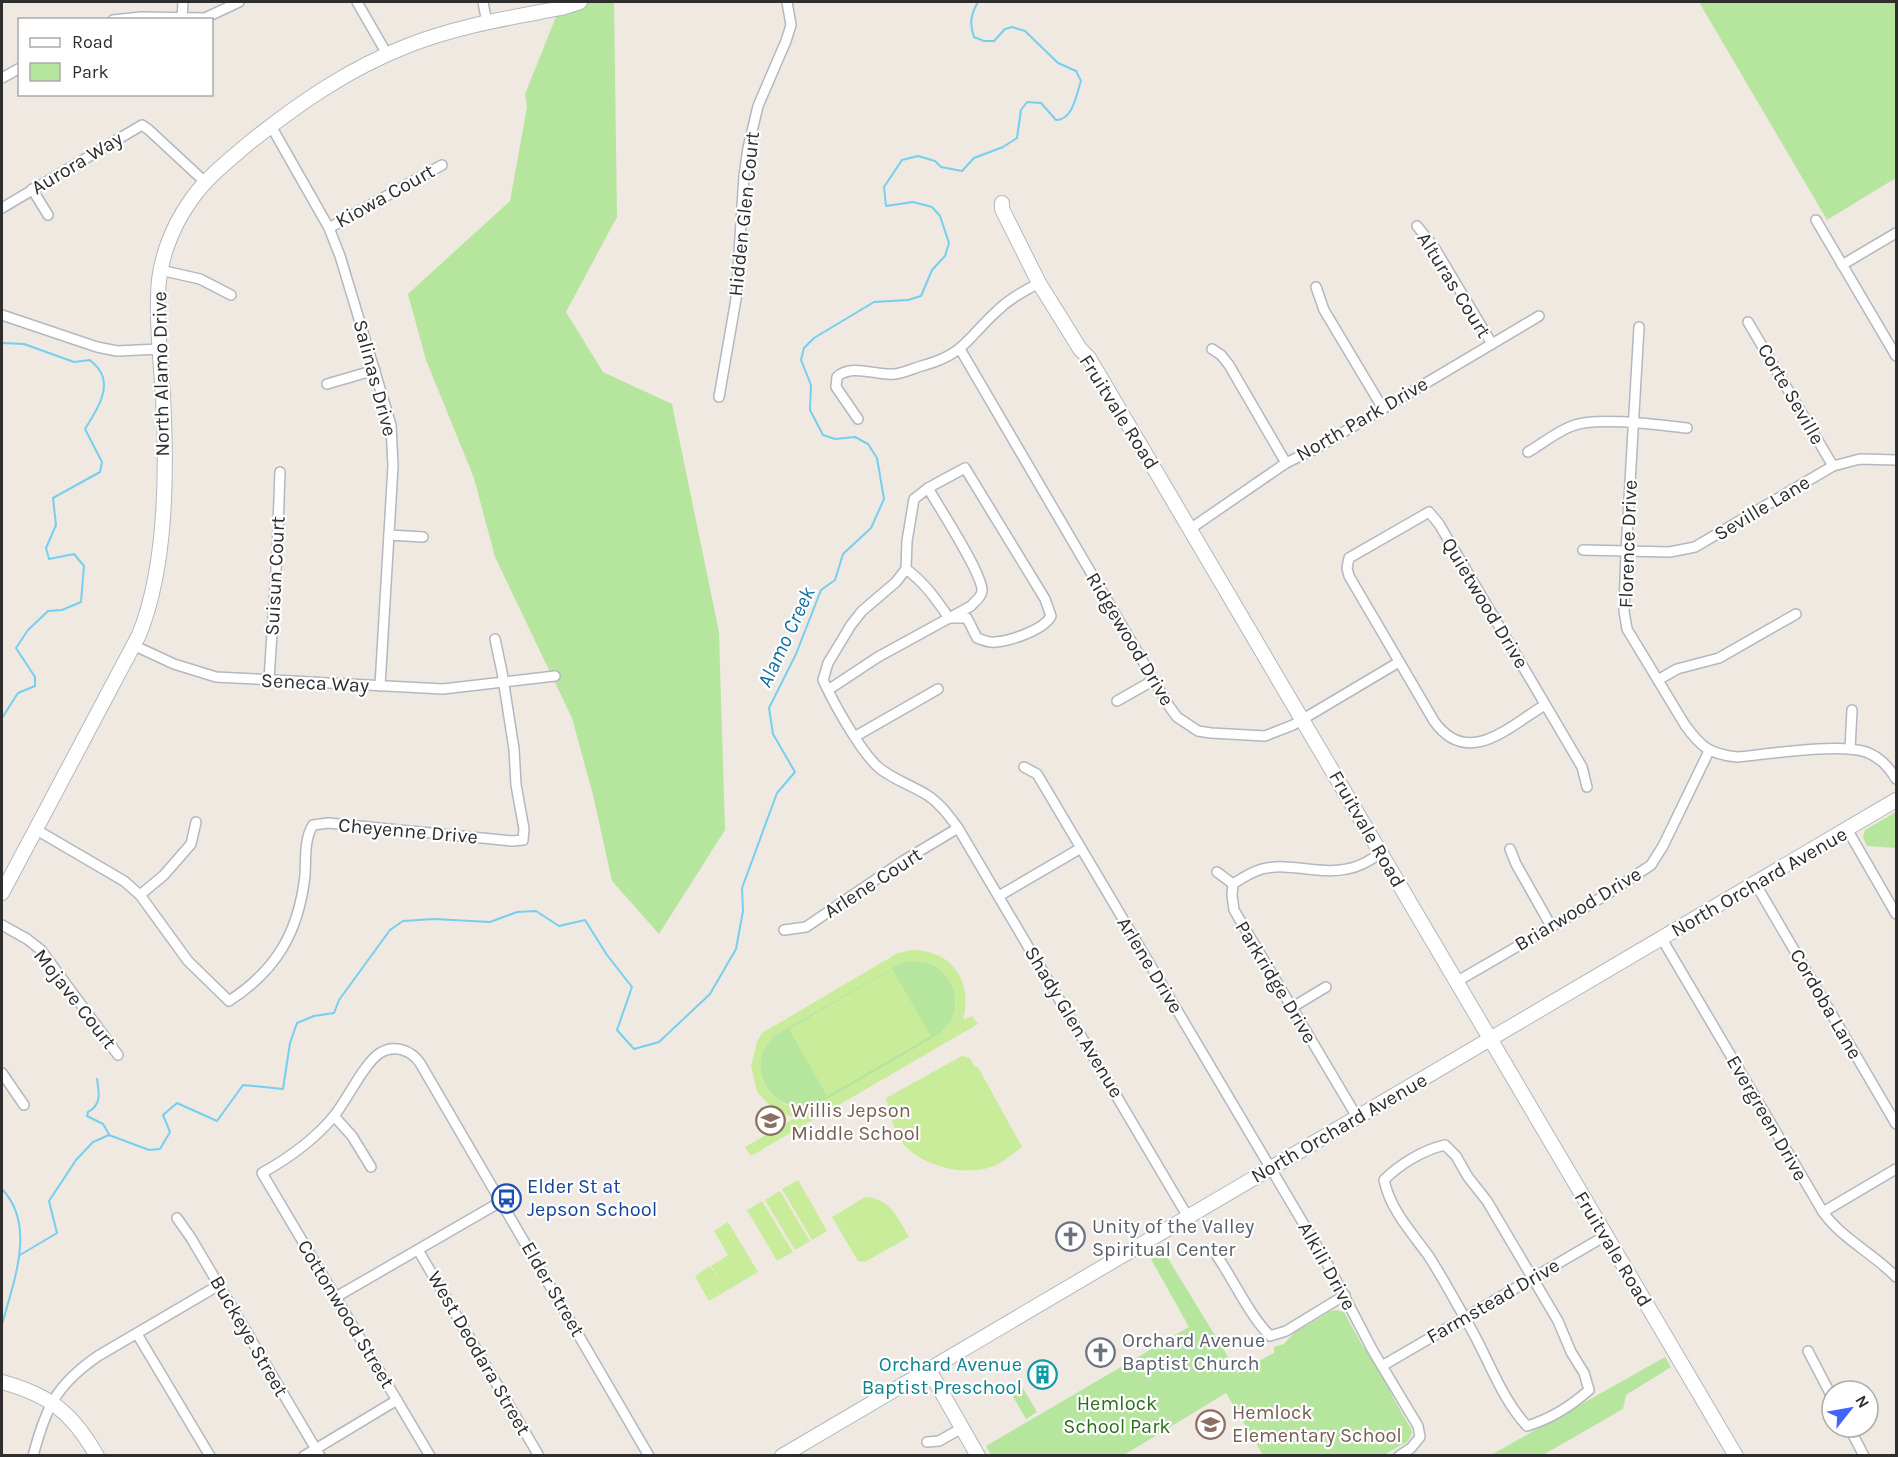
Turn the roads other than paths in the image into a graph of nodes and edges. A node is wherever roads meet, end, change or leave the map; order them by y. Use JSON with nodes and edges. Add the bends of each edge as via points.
{"nodes":[{"id":1,"x":183,"y":2,"type":"edge"},
{"id":2,"x":239,"y":2,"type":"edge"},
{"id":3,"x":357,"y":2,"type":"edge"},
{"id":4,"x":483,"y":2,"type":"edge"},
{"id":5,"x":580,"y":2,"type":"edge"},
{"id":6,"x":788,"y":2,"type":"edge"},
{"id":7,"x":132,"y":18,"type":"edge"},
{"id":8,"x":182,"y":18,"type":"junction"},
{"id":9,"x":487,"y":23,"type":"junction"},
{"id":10,"x":387,"y":54,"type":"junction"},
{"id":11,"x":18,"y":69,"type":"edge"},
{"id":12,"x":2,"y":78,"type":"edge"},
{"id":13,"x":271,"y":126,"type":"junction"},
{"id":14,"x":442,"y":165,"type":"dead end"},
{"id":15,"x":205,"y":182,"type":"junction"},
{"id":16,"x":32,"y":189,"type":"junction"},
{"id":17,"x":1002,"y":203,"type":"dead end"},
{"id":18,"x":2,"y":208,"type":"edge"},
{"id":19,"x":48,"y":215,"type":"dead end"},
{"id":20,"x":1816,"y":220,"type":"dead end"},
{"id":21,"x":1417,"y":226,"type":"dead end"},
{"id":22,"x":329,"y":228,"type":"junction"},
{"id":23,"x":1896,"y":233,"type":"edge"},
{"id":24,"x":1842,"y":265,"type":"junction"},
{"id":25,"x":160,"y":270,"type":"junction"},
{"id":26,"x":1039,"y":283,"type":"junction"},
{"id":27,"x":1316,"y":287,"type":"dead end"},
{"id":28,"x":231,"y":295,"type":"dead end"},
{"id":29,"x":2,"y":315,"type":"edge"},
{"id":30,"x":1539,"y":316,"type":"dead end"},
{"id":31,"x":1748,"y":322,"type":"dead end"},
{"id":32,"x":1639,"y":327,"type":"dead end"},
{"id":33,"x":1492,"y":344,"type":"junction"},
{"id":34,"x":160,"y":349,"type":"junction"},
{"id":35,"x":960,"y":349,"type":"junction"},
{"id":36,"x":1212,"y":349,"type":"dead end"},
{"id":37,"x":1896,"y":356,"type":"edge"},
{"id":38,"x":375,"y":370,"type":"junction"},
{"id":39,"x":327,"y":384,"type":"dead end"},
{"id":40,"x":719,"y":397,"type":"dead end"},
{"id":41,"x":1383,"y":407,"type":"junction"},
{"id":42,"x":858,"y":419,"type":"dead end"},
{"id":43,"x":1633,"y":423,"type":"junction"},
{"id":44,"x":1687,"y":428,"type":"dead end"},
{"id":45,"x":1528,"y":452,"type":"dead end"},
{"id":46,"x":1896,"y":460,"type":"edge"},
{"id":47,"x":1286,"y":463,"type":"junction"},
{"id":48,"x":1833,"y":466,"type":"junction"},
{"id":49,"x":280,"y":472,"type":"dead end"},
{"id":50,"x":928,"y":488,"type":"junction"},
{"id":51,"x":1190,"y":529,"type":"junction"},
{"id":52,"x":389,"y":535,"type":"junction"},
{"id":53,"x":423,"y":537,"type":"dead end"},
{"id":54,"x":1583,"y":550,"type":"dead end"},
{"id":55,"x":1626,"y":552,"type":"junction"},
{"id":56,"x":906,"y":568,"type":"junction"},
{"id":57,"x":1796,"y":615,"type":"dead end"},
{"id":58,"x":949,"y":618,"type":"junction"},
{"id":59,"x":495,"y":639,"type":"dead end"},
{"id":60,"x":133,"y":645,"type":"junction"},
{"id":61,"x":1399,"y":662,"type":"junction"},
{"id":62,"x":555,"y":676,"type":"dead end"},
{"id":63,"x":269,"y":680,"type":"junction"},
{"id":64,"x":1154,"y":680,"type":"junction"},
{"id":65,"x":1658,"y":680,"type":"junction"},
{"id":66,"x":504,"y":684,"type":"junction"},
{"id":67,"x":380,"y":686,"type":"junction"},
{"id":68,"x":938,"y":689,"type":"dead end"},
{"id":69,"x":828,"y":690,"type":"junction"},
{"id":70,"x":1117,"y":701,"type":"dead end"},
{"id":71,"x":1545,"y":705,"type":"junction"},
{"id":72,"x":1852,"y":711,"type":"dead end"},
{"id":73,"x":1303,"y":718,"type":"junction"},
{"id":74,"x":856,"y":736,"type":"junction"},
{"id":75,"x":1850,"y":749,"type":"junction"},
{"id":76,"x":1709,"y":751,"type":"junction"},
{"id":77,"x":1024,"y":767,"type":"dead end"},
{"id":78,"x":1896,"y":779,"type":"edge"},
{"id":79,"x":1587,"y":787,"type":"dead end"},
{"id":80,"x":1896,"y":800,"type":"edge"},
{"id":81,"x":196,"y":822,"type":"dead end"},
{"id":82,"x":958,"y":828,"type":"junction"},
{"id":83,"x":1847,"y":829,"type":"junction"},
{"id":84,"x":36,"y":830,"type":"junction"},
{"id":85,"x":1081,"y":848,"type":"junction"},
{"id":86,"x":1510,"y":849,"type":"dead end"},
{"id":87,"x":1381,"y":853,"type":"junction"},
{"id":88,"x":1217,"y":872,"type":"dead end"},
{"id":89,"x":1755,"y":883,"type":"junction"},
{"id":90,"x":1233,"y":884,"type":"junction"},
{"id":91,"x":2,"y":893,"type":"edge"},
{"id":92,"x":140,"y":895,"type":"junction"},
{"id":93,"x":999,"y":896,"type":"junction"},
{"id":94,"x":1895,"y":908,"type":"edge"},
{"id":95,"x":2,"y":925,"type":"edge"},
{"id":96,"x":1551,"y":926,"type":"junction"},
{"id":97,"x":784,"y":930,"type":"dead end"},
{"id":98,"x":1662,"y":939,"type":"junction"},
{"id":99,"x":1456,"y":982,"type":"junction"},
{"id":100,"x":1326,"y":987,"type":"dead end"},
{"id":101,"x":1291,"y":1008,"type":"junction"},
{"id":102,"x":1490,"y":1039,"type":"junction"},
{"id":103,"x":118,"y":1055,"type":"dead end"},
{"id":104,"x":2,"y":1073,"type":"edge"},
{"id":105,"x":24,"y":1105,"type":"dead end"},
{"id":106,"x":334,"y":1116,"type":"junction"},
{"id":107,"x":1357,"y":1117,"type":"junction"},
{"id":108,"x":1896,"y":1124,"type":"edge"},
{"id":109,"x":371,"y":1167,"type":"dead end"},
{"id":110,"x":1270,"y":1168,"type":"junction"},
{"id":111,"x":1896,"y":1169,"type":"edge"},
{"id":112,"x":502,"y":1201,"type":"junction"},
{"id":113,"x":1823,"y":1212,"type":"junction"},
{"id":114,"x":1188,"y":1217,"type":"junction"},
{"id":115,"x":177,"y":1218,"type":"dead end"},
{"id":116,"x":1605,"y":1236,"type":"junction"},
{"id":117,"x":418,"y":1250,"type":"junction"},
{"id":118,"x":1215,"y":1253,"type":"dead end"},
{"id":119,"x":1896,"y":1277,"type":"edge"},
{"id":120,"x":1532,"y":1278,"type":"junction"},
{"id":121,"x":219,"y":1285,"type":"junction"},
{"id":122,"x":1345,"y":1295,"type":"junction"},
{"id":123,"x":336,"y":1297,"type":"junction"},
{"id":124,"x":1464,"y":1318,"type":"junction"},
{"id":125,"x":138,"y":1334,"type":"junction"},
{"id":126,"x":1808,"y":1351,"type":"dead end"},
{"id":127,"x":1382,"y":1366,"type":"junction"},
{"id":128,"x":928,"y":1370,"type":"junction"},
{"id":129,"x":1823,"y":1379,"type":"edge"},
{"id":130,"x":2,"y":1382,"type":"edge"},
{"id":131,"x":397,"y":1400,"type":"junction"},
{"id":132,"x":52,"y":1402,"type":"junction"},
{"id":133,"x":962,"y":1428,"type":"junction"},
{"id":134,"x":1856,"y":1439,"type":"edge"},
{"id":135,"x":927,"y":1442,"type":"dead end"},
{"id":136,"x":318,"y":1452,"type":"edge"},
{"id":137,"x":33,"y":1455,"type":"edge"},
{"id":138,"x":97,"y":1455,"type":"edge"},
{"id":139,"x":210,"y":1455,"type":"edge"},
{"id":140,"x":304,"y":1455,"type":"edge"},
{"id":141,"x":430,"y":1455,"type":"edge"},
{"id":142,"x":539,"y":1455,"type":"edge"},
{"id":143,"x":649,"y":1455,"type":"edge"},
{"id":144,"x":783,"y":1455,"type":"edge"},
{"id":145,"x":978,"y":1455,"type":"edge"},
{"id":146,"x":1398,"y":1455,"type":"edge"},
{"id":147,"x":1736,"y":1455,"type":"edge"},
{"id":148,"x":1864,"y":1455,"type":"edge"}],
"edges":[{"from":1,"to":8,"type":"street"},
{"from":2,"to":8,"type":"street","via":[[205,18]]},
{"from":3,"to":10,"type":"street"},
{"from":4,"to":9,"type":"street"},
{"from":5,"to":9,"type":"street","name":"North Alamo Drive"},
{"from":6,"to":40,"type":"street","name":"Hidden Glen Court","via":[[791,25],[758,106],[748,148],[736,299]]},
{"from":7,"to":8,"type":"street"},
{"from":9,"to":10,"type":"street","name":"North Alamo Drive","via":[[440,34]]},
{"from":10,"to":13,"type":"street","name":"North Alamo Drive","via":[[338,79]]},
{"from":11,"to":12,"type":"street"},
{"from":13,"to":15,"type":"street","name":"North Alamo Drive"},
{"from":13,"to":22,"type":"street","name":"Salinas Drive"},
{"from":14,"to":22,"type":"street","name":"Kiowa Court"},
{"from":15,"to":16,"type":"street","name":"Aurora Way","via":[[142,125]]},
{"from":15,"to":25,"type":"street","name":"North Alamo Drive","via":[[175,226]]},
{"from":16,"to":18,"type":"street","name":"Aurora Way"},
{"from":16,"to":19,"type":"street"},
{"from":17,"to":26,"type":"street","name":"Fruitvale Road"},
{"from":20,"to":24,"type":"street"},
{"from":21,"to":33,"type":"street","name":"Alturas Court","via":[[1434,247]]},
{"from":22,"to":38,"type":"street","name":"Salinas Drive"},
{"from":23,"to":24,"type":"street"},
{"from":24,"to":37,"type":"street"},
{"from":25,"to":28,"type":"street","via":[[200,279]]},
{"from":25,"to":34,"type":"street","name":"North Alamo Drive"},
{"from":26,"to":35,"type":"street","via":[[995,312]]},
{"from":26,"to":51,"type":"street","name":"Fruitvale Road","via":[[1089,358]]},
{"from":27,"to":41,"type":"street","via":[[1324,310]]},
{"from":29,"to":34,"type":"street","via":[[97,347],[117,351]]},
{"from":30,"to":33,"type":"street","name":"North Park Drive"},
{"from":31,"to":48,"type":"street","name":"Corte Seville"},
{"from":32,"to":43,"type":"street","name":"Florence Drive"},
{"from":33,"to":41,"type":"street","name":"North Park Drive"},
{"from":34,"to":60,"type":"street","name":"North Alamo Drive","via":[[164,489],[160,544],[152,600]]},
{"from":35,"to":42,"type":"street","via":[[895,375],[842,372],[836,387]]},
{"from":35,"to":64,"type":"street","name":"Ridgewood Drive"},
{"from":36,"to":47,"type":"street","via":[[1229,365]]},
{"from":38,"to":39,"type":"street"},
{"from":38,"to":52,"type":"street","name":"Salinas Drive","via":[[393,440]]},
{"from":41,"to":47,"type":"street","name":"North Park Drive"},
{"from":43,"to":44,"type":"street"},
{"from":43,"to":45,"type":"street","via":[[1574,425]]},
{"from":43,"to":55,"type":"street","name":"Florence Drive"},
{"from":46,"to":48,"type":"street","name":"Seville Lane","via":[[1860,459]]},
{"from":47,"to":51,"type":"street","name":"North Park Drive"},
{"from":48,"to":55,"type":"street","name":"Seville Lane","via":[[1695,547],[1670,552]]},
{"from":49,"to":63,"type":"street","name":"Suisun Court"},
{"from":50,"to":56,"type":"street","via":[[914,499]]},
{"from":50,"to":58,"type":"street","via":[[982,589],[981,597],[971,606]]},
{"from":50,"to":58,"type":"street","via":[[965,468],[1045,599],[1051,616],[1036,629],[992,643],[976,638],[967,618]]},
{"from":51,"to":73,"type":"street","name":"Fruitvale Road"},
{"from":52,"to":53,"type":"street"},
{"from":52,"to":67,"type":"street","name":"Salinas Drive"},
{"from":54,"to":55,"type":"street","name":"Seville Lane"},
{"from":55,"to":65,"type":"street","name":"Florence Drive","via":[[1627,629]]},
{"from":56,"to":58,"type":"street","via":[[928,588]]},
{"from":56,"to":69,"type":"street","via":[[850,625],[828,663],[823,680]]},
{"from":57,"to":65,"type":"street","via":[[1719,658],[1677,669]]},
{"from":58,"to":69,"type":"street"},
{"from":59,"to":66,"type":"street"},
{"from":60,"to":63,"type":"street","name":"Seneca Way","via":[[197,673]]},
{"from":60,"to":84,"type":"street","name":"North Alamo Drive"},
{"from":61,"to":71,"type":"street","name":"Quietwood Drive","via":[[1439,728],[1462,743],[1486,741]]},
{"from":61,"to":71,"type":"street","name":"Quietwood Drive","via":[[1349,576],[1347,562],[1355,553],[1429,512]]},
{"from":61,"to":73,"type":"street","name":"Ridgewood Drive"},
{"from":62,"to":66,"type":"street","name":"Seneca Way"},
{"from":63,"to":67,"type":"street","name":"Seneca Way"},
{"from":64,"to":70,"type":"street"},
{"from":64,"to":73,"type":"street","name":"Ridgewood Drive","via":[[1177,717],[1198,730],[1265,736]]},
{"from":65,"to":76,"type":"street","name":"Florence Drive","via":[[1685,725]]},
{"from":66,"to":67,"type":"street","name":"Seneca Way","via":[[444,689]]},
{"from":66,"to":92,"type":"street","name":"Cheyenne Drive","via":[[523,840],[328,823],[313,825],[300,909],[283,950],[270,967],[229,1001],[176,947]]},
{"from":68,"to":74,"type":"street"},
{"from":69,"to":74,"type":"street","name":"Shady Glen Avenue"},
{"from":71,"to":79,"type":"street","via":[[1582,767]]},
{"from":72,"to":75,"type":"street"},
{"from":73,"to":87,"type":"street","name":"Fruitvale Road"},
{"from":74,"to":82,"type":"street","name":"Shady Glen Avenue","via":[[878,766],[944,808]]},
{"from":75,"to":76,"type":"street","via":[[1737,757]]},
{"from":75,"to":78,"type":"street","via":[[1877,757]]},
{"from":76,"to":96,"type":"street","name":"Briarwood Drive","via":[[1651,865]]},
{"from":77,"to":85,"type":"street","name":"Arlene Drive","via":[[1037,774]]},
{"from":80,"to":83,"type":"street","name":"North Orchard Avenue"},
{"from":81,"to":92,"type":"street","via":[[191,844]]},
{"from":82,"to":93,"type":"street","name":"Shady Glen Avenue"},
{"from":82,"to":97,"type":"street","name":"Arlene Court","via":[[806,927]]},
{"from":83,"to":89,"type":"street","name":"North Orchard Avenue"},
{"from":83,"to":94,"type":"street"},
{"from":84,"to":91,"type":"street","name":"North Alamo Drive"},
{"from":84,"to":92,"type":"street","name":"Cheyenne Drive","via":[[124,880]]},
{"from":85,"to":93,"type":"street"},
{"from":85,"to":110,"type":"street","name":"Arlene Drive"},
{"from":86,"to":96,"type":"street"},
{"from":87,"to":90,"type":"street","via":[[1361,865],[1333,871],[1263,868]]},
{"from":87,"to":99,"type":"street","name":"Fruitvale Road"},
{"from":88,"to":90,"type":"street"},
{"from":89,"to":98,"type":"street","name":"North Orchard Avenue"},
{"from":89,"to":108,"type":"street","name":"Cordoba Lane"},
{"from":90,"to":101,"type":"street","name":"Parkridge Drive","via":[[1234,910]]},
{"from":93,"to":114,"type":"street","name":"Shady Glen Avenue"},
{"from":95,"to":103,"type":"street","name":"Mojave Court","via":[[41,950]]},
{"from":96,"to":99,"type":"street","name":"Briarwood Drive"},
{"from":98,"to":102,"type":"street","name":"North Orchard Avenue"},
{"from":98,"to":113,"type":"street","name":"Evergreen Drive"},
{"from":99,"to":102,"type":"street","name":"Fruitvale Road"},
{"from":100,"to":101,"type":"street"},
{"from":101,"to":107,"type":"street","name":"Parkridge Drive"},
{"from":102,"to":107,"type":"street","name":"North Orchard Avenue"},
{"from":102,"to":116,"type":"street","name":"Fruitvale Road"},
{"from":104,"to":105,"type":"street"},
{"from":106,"to":109,"type":"street"},
{"from":106,"to":112,"type":"street","name":"Elder Street","via":[[379,1054],[387,1050],[410,1053],[418,1060]]},
{"from":106,"to":123,"type":"street","name":"Cottonwood Street","via":[[301,1149],[262,1173]]},
{"from":107,"to":110,"type":"street","name":"North Orchard Avenue"},
{"from":110,"to":114,"type":"street","name":"North Orchard Avenue"},
{"from":110,"to":122,"type":"street","name":"Alkili Drive"},
{"from":111,"to":113,"type":"street"},
{"from":112,"to":117,"type":"street"},
{"from":112,"to":143,"type":"street","name":"Elder Street"},
{"from":113,"to":119,"type":"street","name":"Evergreen Drive","via":[[1843,1235]]},
{"from":114,"to":128,"type":"street","name":"North Orchard Avenue"},
{"from":115,"to":121,"type":"street","name":"Buckeye Street"},
{"from":116,"to":120,"type":"street","name":"Farmstead Drive"},
{"from":116,"to":147,"type":"street","name":"Fruitvale Road"},
{"from":117,"to":123,"type":"street"},
{"from":117,"to":142,"type":"street","name":"West Deodara Street"},
{"from":118,"to":122,"type":"street","via":[[1270,1336],[1286,1331]]},
{"from":120,"to":124,"type":"street","name":"Farmstead Drive"},
{"from":120,"to":124,"type":"street","via":[[1558,1321],[1589,1390],[1542,1422],[1527,1426],[1517,1415]]},
{"from":120,"to":124,"type":"street","via":[[1456,1156],[1445,1145],[1431,1148],[1384,1180],[1387,1194]]},
{"from":121,"to":125,"type":"street"},
{"from":121,"to":136,"type":"street","name":"Buckeye Street"},
{"from":122,"to":127,"type":"street","name":"Alkili Drive"},
{"from":123,"to":131,"type":"street","name":"Cottonwood Street"},
{"from":124,"to":127,"type":"street","name":"Farmstead Drive"},
{"from":125,"to":132,"type":"street","via":[[81,1368]]},
{"from":125,"to":139,"type":"street"},
{"from":126,"to":129,"type":"street"},
{"from":127,"to":146,"type":"street","name":"Alkili Drive","via":[[1418,1426],[1420,1437]]},
{"from":128,"to":133,"type":"street"},
{"from":128,"to":144,"type":"street","name":"North Orchard Avenue"},
{"from":130,"to":132,"type":"street"},
{"from":131,"to":136,"type":"street"},
{"from":131,"to":141,"type":"street","name":"Cottonwood Street"},
{"from":132,"to":137,"type":"street"},
{"from":132,"to":138,"type":"street","via":[[73,1421]]},
{"from":133,"to":135,"type":"street","via":[[939,1441]]},
{"from":133,"to":145,"type":"street"},
{"from":134,"to":148,"type":"street"},
{"from":136,"to":140,"type":"street"}]}
